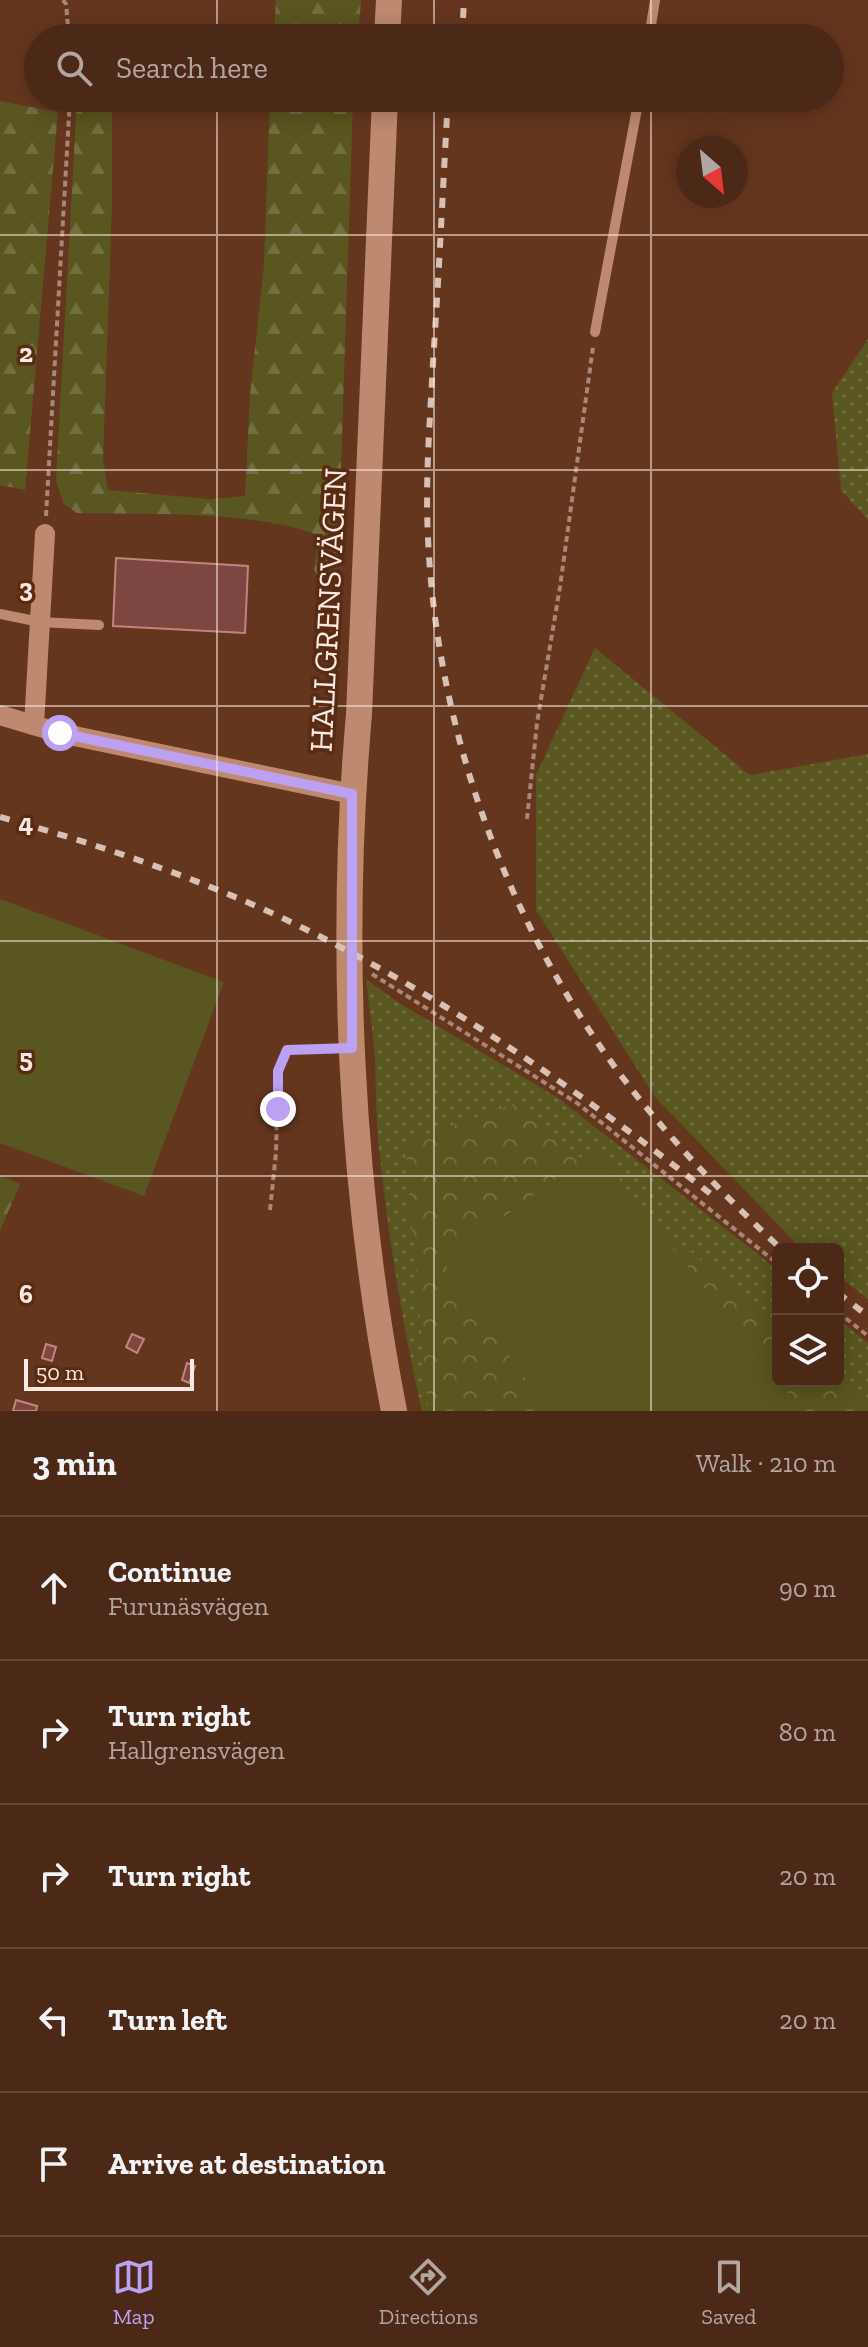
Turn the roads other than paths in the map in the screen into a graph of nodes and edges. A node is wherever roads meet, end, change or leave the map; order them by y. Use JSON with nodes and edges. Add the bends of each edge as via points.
{"nodes":[{"id":1,"x":389,"y":0,"type":"edge"},
{"id":2,"x":655,"y":0,"type":"edge"},
{"id":3,"x":388,"y":24,"type":"edge"},
{"id":4,"x":651,"y":24,"type":"edge"},
{"id":5,"x":384,"y":112,"type":"edge"},
{"id":6,"x":636,"y":112,"type":"edge"},
{"id":7,"x":595,"y":332,"type":"road end"},
{"id":8,"x":45,"y":534,"type":"road end"},
{"id":9,"x":0,"y":614,"type":"edge"},
{"id":10,"x":40,"y":622,"type":"junction"},
{"id":11,"x":99,"y":625,"type":"dead end"},
{"id":12,"x":0,"y":715,"type":"edge"},
{"id":13,"x":34,"y":725,"type":"junction"},
{"id":14,"x":352,"y":794,"type":"junction"},
{"id":15,"x":394,"y":1411,"type":"edge"}],
"edges":[{"from":1,"to":3,"type":"street"},
{"from":2,"to":4,"type":"lane"},
{"from":5,"to":14,"type":"street","name":"HALLGRENSVÄGEN"},
{"from":6,"to":7,"type":"lane"},
{"from":8,"to":10,"type":"street"},
{"from":9,"to":10,"type":"lane"},
{"from":10,"to":11,"type":"lane"},
{"from":10,"to":13,"type":"street"},
{"from":12,"to":13,"type":"street"},
{"from":13,"to":14,"type":"street"},
{"from":14,"to":15,"type":"street","name":"HALLGRENSVÄGEN","via":[[352,1048],[361,1194]]}]}
